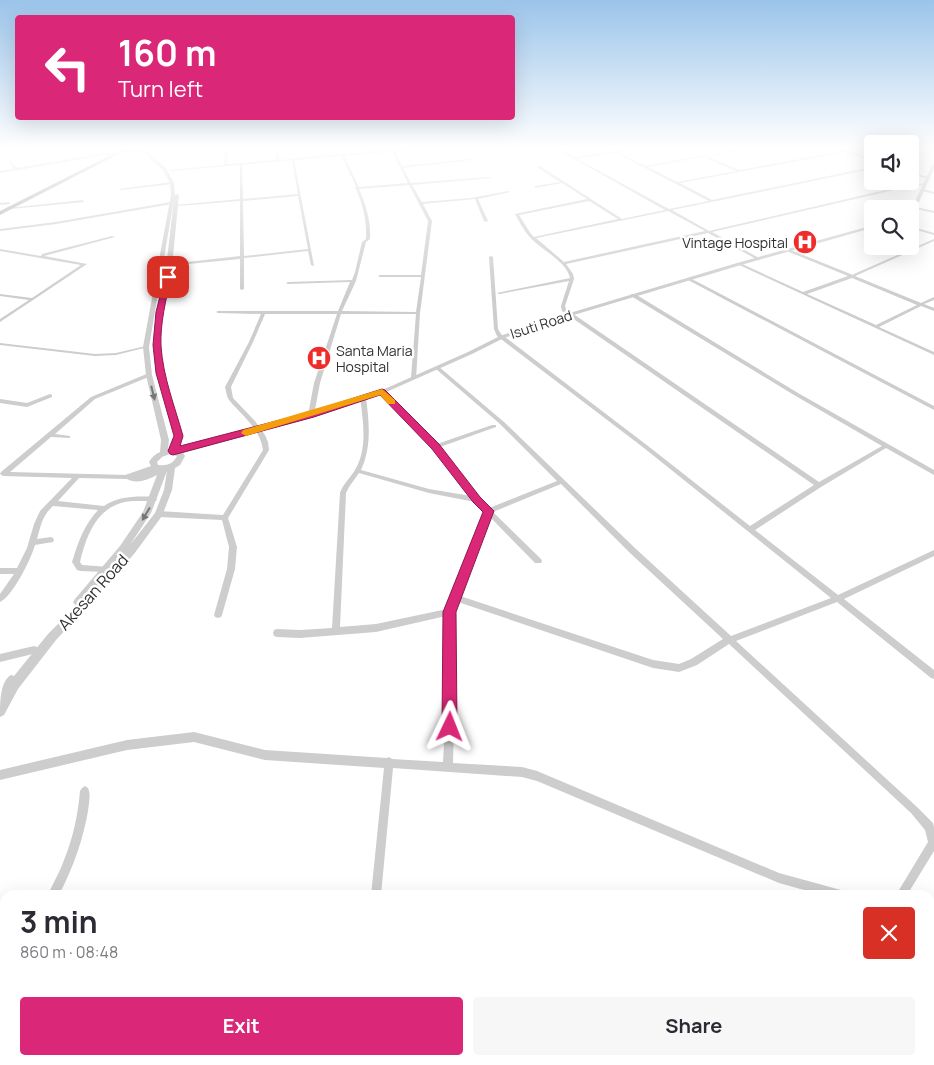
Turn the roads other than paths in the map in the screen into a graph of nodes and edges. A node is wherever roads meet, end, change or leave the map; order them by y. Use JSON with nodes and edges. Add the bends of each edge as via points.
{"nodes":[{"id":1,"x":25,"y":197,"type":"edge"},
{"id":2,"x":26,"y":197,"type":"edge"},
{"id":3,"x":173,"y":197,"type":"edge"},
{"id":4,"x":175,"y":197,"type":"edge"},
{"id":5,"x":274,"y":197,"type":"edge"},
{"id":6,"x":299,"y":197,"type":"edge"},
{"id":7,"x":359,"y":197,"type":"edge"},
{"id":8,"x":418,"y":197,"type":"edge"},
{"id":9,"x":483,"y":197,"type":"edge"},
{"id":10,"x":583,"y":197,"type":"edge"},
{"id":11,"x":644,"y":197,"type":"edge"},
{"id":12,"x":704,"y":197,"type":"edge"},
{"id":13,"x":734,"y":197,"type":"edge"},
{"id":14,"x":861,"y":197,"type":"edge"},
{"id":15,"x":476,"y":198,"type":"junction"},
{"id":16,"x":240,"y":199,"type":"junction"},
{"id":17,"x":588,"y":200,"type":"junction"},
{"id":18,"x":83,"y":201,"type":"dead end"},
{"id":19,"x":713,"y":201,"type":"junction"},
{"id":20,"x":422,"y":203,"type":"junction"},
{"id":21,"x":174,"y":204,"type":"junction"},
{"id":22,"x":0,"y":205,"type":"edge"},
{"id":23,"x":9,"y":205,"type":"junction"},
{"id":24,"x":919,"y":209,"type":"edge"},
{"id":25,"x":668,"y":210,"type":"junction"},
{"id":26,"x":934,"y":212,"type":"edge"},
{"id":27,"x":0,"y":213,"type":"edge"},
{"id":28,"x":620,"y":219,"type":"junction"},
{"id":29,"x":486,"y":221,"type":"dead end"},
{"id":30,"x":864,"y":229,"type":"edge"},
{"id":31,"x":0,"y":230,"type":"edge"},
{"id":32,"x":919,"y":230,"type":"edge"},
{"id":33,"x":709,"y":232,"type":"junction"},
{"id":34,"x":934,"y":234,"type":"edge"},
{"id":35,"x":113,"y":237,"type":"dead end"},
{"id":36,"x":533,"y":238,"type":"junction"},
{"id":37,"x":934,"y":240,"type":"edge"},
{"id":38,"x":0,"y":250,"type":"edge"},
{"id":39,"x":310,"y":250,"type":"junction"},
{"id":40,"x":790,"y":251,"type":"junction"},
{"id":41,"x":37,"y":256,"type":"junction"},
{"id":42,"x":242,"y":256,"type":"junction"},
{"id":43,"x":491,"y":257,"type":"dead end"},
{"id":44,"x":758,"y":259,"type":"junction"},
{"id":45,"x":563,"y":263,"type":"junction"},
{"id":46,"x":739,"y":264,"type":"junction"},
{"id":47,"x":169,"y":265,"type":"junction"},
{"id":48,"x":312,"y":265,"type":"dead end"},
{"id":49,"x":380,"y":276,"type":"dead end"},
{"id":50,"x":422,"y":276,"type":"junction"},
{"id":51,"x":853,"y":276,"type":"junction"},
{"id":52,"x":572,"y":279,"type":"junction"},
{"id":53,"x":689,"y":279,"type":"junction"},
{"id":54,"x":354,"y":281,"type":"junction"},
{"id":55,"x":288,"y":283,"type":"dead end"},
{"id":56,"x":242,"y":289,"type":"dead end"},
{"id":57,"x":499,"y":292,"type":"dead end"},
{"id":58,"x":0,"y":294,"type":"edge"},
{"id":59,"x":804,"y":294,"type":"junction"},
{"id":60,"x":633,"y":295,"type":"junction"},
{"id":61,"x":934,"y":298,"type":"edge"},
{"id":62,"x":32,"y":299,"type":"junction"},
{"id":63,"x":920,"y":305,"type":"junction"},
{"id":64,"x":934,"y":310,"type":"edge"},
{"id":65,"x":218,"y":312,"type":"dead end"},
{"id":66,"x":418,"y":313,"type":"junction"},
{"id":67,"x":263,"y":314,"type":"junction"},
{"id":68,"x":339,"y":314,"type":"junction"},
{"id":69,"x":569,"y":315,"type":"junction"},
{"id":70,"x":0,"y":321,"type":"edge"},
{"id":71,"x":876,"y":327,"type":"junction"},
{"id":72,"x":502,"y":337,"type":"junction"},
{"id":73,"x":0,"y":344,"type":"edge"},
{"id":74,"x":146,"y":347,"type":"junction"},
{"id":75,"x":934,"y":354,"type":"edge"},
{"id":76,"x":438,"y":368,"type":"junction"},
{"id":77,"x":149,"y":375,"type":"junction"},
{"id":78,"x":414,"y":378,"type":"junction"},
{"id":79,"x":382,"y":392,"type":"junction"},
{"id":80,"x":50,"y":396,"type":"dead end"},
{"id":81,"x":363,"y":397,"type":"junction"},
{"id":82,"x":0,"y":402,"type":"edge"},
{"id":83,"x":934,"y":408,"type":"edge"},
{"id":84,"x":310,"y":415,"type":"junction"},
{"id":85,"x":494,"y":426,"type":"dead end"},
{"id":86,"x":259,"y":429,"type":"junction"},
{"id":87,"x":49,"y":435,"type":"junction"},
{"id":88,"x":178,"y":436,"type":"junction"},
{"id":89,"x":68,"y":437,"type":"dead end"},
{"id":90,"x":165,"y":440,"type":"junction"},
{"id":91,"x":436,"y":446,"type":"junction"},
{"id":92,"x":886,"y":446,"type":"junction"},
{"id":93,"x":164,"y":452,"type":"junction"},
{"id":94,"x":176,"y":453,"type":"junction"},
{"id":95,"x":163,"y":468,"type":"junction"},
{"id":96,"x":358,"y":471,"type":"junction"},
{"id":97,"x":934,"y":473,"type":"edge"},
{"id":98,"x":2,"y":474,"type":"edge"},
{"id":99,"x":77,"y":476,"type":"junction"},
{"id":100,"x":128,"y":477,"type":"joint"},
{"id":101,"x":170,"y":479,"type":"junction"},
{"id":102,"x":562,"y":481,"type":"junction"},
{"id":103,"x":159,"y":482,"type":"junction"},
{"id":104,"x":819,"y":485,"type":"junction"},
{"id":105,"x":154,"y":499,"type":"junction"},
{"id":106,"x":477,"y":500,"type":"junction"},
{"id":107,"x":52,"y":503,"type":"junction"},
{"id":108,"x":103,"y":508,"type":"junction"},
{"id":109,"x":488,"y":511,"type":"junction"},
{"id":110,"x":159,"y":514,"type":"junction"},
{"id":111,"x":224,"y":518,"type":"junction"},
{"id":112,"x":751,"y":530,"type":"junction"},
{"id":113,"x":51,"y":540,"type":"dead end"},
{"id":114,"x":32,"y":543,"type":"junction"},
{"id":115,"x":934,"y":553,"type":"edge"},
{"id":116,"x":925,"y":555,"type":"junction"},
{"id":117,"x":538,"y":561,"type":"dead end"},
{"id":118,"x":934,"y":561,"type":"edge"},
{"id":119,"x":106,"y":569,"type":"junction"},
{"id":120,"x":0,"y":571,"type":"edge"},
{"id":121,"x":19,"y":571,"type":"junction"},
{"id":122,"x":455,"y":598,"type":"junction"},
{"id":123,"x":0,"y":599,"type":"edge"},
{"id":124,"x":837,"y":600,"type":"junction"},
{"id":125,"x":450,"y":612,"type":"junction"},
{"id":126,"x":218,"y":615,"type":"dead end"},
{"id":127,"x":336,"y":632,"type":"junction"},
{"id":128,"x":277,"y":633,"type":"dead end"},
{"id":129,"x":729,"y":640,"type":"junction"},
{"id":130,"x":34,"y":650,"type":"junction"},
{"id":131,"x":0,"y":658,"type":"edge"},
{"id":132,"x":934,"y":674,"type":"edge"},
{"id":133,"x":0,"y":697,"type":"edge"},
{"id":134,"x":0,"y":711,"type":"edge"},
{"id":135,"x":389,"y":762,"type":"junction"},
{"id":136,"x":448,"y":766,"type":"junction"},
{"id":137,"x":0,"y":775,"type":"edge"},
{"id":138,"x":86,"y":791,"type":"dead end"},
{"id":139,"x":56,"y":890,"type":"edge"},
{"id":140,"x":376,"y":890,"type":"edge"},
{"id":141,"x":823,"y":890,"type":"edge"},
{"id":142,"x":903,"y":890,"type":"edge"}],
"edges":[{"from":1,"to":23,"type":"main road"},
{"from":2,"to":23,"type":"main road"},
{"from":3,"to":21,"type":"street"},
{"from":4,"to":21,"type":"street"},
{"from":5,"to":16,"type":"street"},
{"from":6,"to":39,"type":"street"},
{"from":7,"to":54,"type":"street","via":[[368,222],[368,239],[364,242]]},
{"from":8,"to":20,"type":"street"},
{"from":9,"to":15,"type":"street"},
{"from":10,"to":17,"type":"street"},
{"from":11,"to":25,"type":"street"},
{"from":12,"to":19,"type":"street"},
{"from":13,"to":19,"type":"street"},
{"from":14,"to":33,"type":"street"},
{"from":15,"to":20,"type":"street"},
{"from":15,"to":29,"type":"street"},
{"from":16,"to":21,"type":"street"},
{"from":16,"to":42,"type":"street"},
{"from":17,"to":28,"type":"street"},
{"from":17,"to":36,"type":"street","via":[[517,214]]},
{"from":18,"to":23,"type":"street"},
{"from":19,"to":25,"type":"street"},
{"from":20,"to":50,"type":"street","via":[[430,221]]},
{"from":21,"to":31,"type":"street"},
{"from":21,"to":47,"type":"street"},
{"from":21,"to":74,"type":"street"},
{"from":22,"to":23,"type":"main road"},
{"from":23,"to":27,"type":"main road"},
{"from":24,"to":26,"type":"street"},
{"from":25,"to":28,"type":"street"},
{"from":25,"to":33,"type":"street"},
{"from":28,"to":36,"type":"street"},
{"from":30,"to":40,"type":"street","name":"Isuti Road"},
{"from":32,"to":34,"type":"street"},
{"from":33,"to":44,"type":"street"},
{"from":33,"to":45,"type":"street"},
{"from":35,"to":41,"type":"street"},
{"from":36,"to":45,"type":"street"},
{"from":37,"to":51,"type":"street"},
{"from":38,"to":41,"type":"street"},
{"from":39,"to":42,"type":"street"},
{"from":39,"to":48,"type":"street"},
{"from":40,"to":44,"type":"street","name":"Isuti Road"},
{"from":40,"to":51,"type":"street"},
{"from":41,"to":62,"type":"street","via":[[85,264]]},
{"from":42,"to":47,"type":"street"},
{"from":42,"to":56,"type":"street"},
{"from":43,"to":72,"type":"street","via":[[496,329]]},
{"from":44,"to":46,"type":"street","name":"Isuti Road"},
{"from":45,"to":52,"type":"street"},
{"from":46,"to":53,"type":"street","name":"Isuti Road"},
{"from":46,"to":59,"type":"street"},
{"from":47,"to":88,"type":"street","via":[[159,312],[157,345],[160,373]]},
{"from":49,"to":50,"type":"street"},
{"from":50,"to":66,"type":"street"},
{"from":51,"to":59,"type":"street"},
{"from":51,"to":63,"type":"street"},
{"from":52,"to":57,"type":"street"},
{"from":52,"to":69,"type":"street","via":[[563,306]]},
{"from":53,"to":60,"type":"street","name":"Isuti Road"},
{"from":53,"to":83,"type":"street"},
{"from":54,"to":55,"type":"street"},
{"from":54,"to":68,"type":"street"},
{"from":58,"to":62,"type":"street"},
{"from":59,"to":71,"type":"street"},
{"from":60,"to":69,"type":"street","name":"Isuti Road"},
{"from":60,"to":92,"type":"street"},
{"from":61,"to":63,"type":"street"},
{"from":62,"to":70,"type":"street"},
{"from":63,"to":64,"type":"street"},
{"from":63,"to":71,"type":"street"},
{"from":65,"to":67,"type":"street"},
{"from":66,"to":68,"type":"street"},
{"from":66,"to":78,"type":"street"},
{"from":67,"to":68,"type":"street"},
{"from":67,"to":86,"type":"street","via":[[228,387],[231,398]]},
{"from":68,"to":84,"type":"street"},
{"from":69,"to":72,"type":"street","name":"Isuti Road"},
{"from":69,"to":104,"type":"street"},
{"from":71,"to":75,"type":"street"},
{"from":72,"to":76,"type":"street","name":"Isuti Road"},
{"from":72,"to":112,"type":"street"},
{"from":73,"to":74,"type":"street","via":[[104,355]]},
{"from":74,"to":77,"type":"street"},
{"from":76,"to":78,"type":"street","name":"Isuti Road"},
{"from":76,"to":102,"type":"street"},
{"from":77,"to":87,"type":"street","via":[[93,398]]},
{"from":77,"to":90,"type":"street","one_way":true},
{"from":78,"to":79,"type":"street","name":"Isuti Road"},
{"from":79,"to":81,"type":"street","name":"Isuti Road"},
{"from":79,"to":91,"type":"street"},
{"from":80,"to":82,"type":"street","via":[[27,405]]},
{"from":81,"to":84,"type":"street","name":"Isuti Road"},
{"from":81,"to":96,"type":"street","via":[[366,438]]},
{"from":84,"to":86,"type":"street","name":"Isuti Road"},
{"from":85,"to":91,"type":"street"},
{"from":86,"to":94,"type":"street","name":"Isuti Road"},
{"from":86,"to":111,"type":"street","via":[[266,443],[263,458]]},
{"from":87,"to":89,"type":"street"},
{"from":87,"to":98,"type":"street"},
{"from":88,"to":90,"type":"street"},
{"from":88,"to":94,"type":"street"},
{"from":90,"to":93,"type":"street"},
{"from":91,"to":106,"type":"street"},
{"from":92,"to":97,"type":"street"},
{"from":92,"to":104,"type":"street"},
{"from":93,"to":94,"type":"street"},
{"from":93,"to":95,"type":"street","via":[[155,458],[153,465]]},
{"from":94,"to":95,"type":"street","via":[[178,462]]},
{"from":95,"to":100,"type":"street","via":[[143,479]]},
{"from":95,"to":101,"type":"street","name":"Akesan Road"},
{"from":95,"to":103,"type":"street","name":"Akesan Road"},
{"from":96,"to":106,"type":"street","via":[[429,491]]},
{"from":96,"to":127,"type":"street","via":[[349,480],[344,493]]},
{"from":98,"to":99,"type":"street"},
{"from":99,"to":100,"type":"street"},
{"from":99,"to":107,"type":"street"},
{"from":101,"to":103,"type":"street"},
{"from":101,"to":110,"type":"street","name":"Akesan Road"},
{"from":102,"to":109,"type":"street"},
{"from":102,"to":129,"type":"street"},
{"from":103,"to":105,"type":"street","name":"Akesan Road"},
{"from":104,"to":112,"type":"street"},
{"from":105,"to":108,"type":"street","via":[[135,497]]},
{"from":105,"to":119,"type":"street","name":"Akesan Road","one_way":true},
{"from":106,"to":109,"type":"street"},
{"from":107,"to":108,"type":"street"},
{"from":107,"to":114,"type":"street","via":[[38,518]]},
{"from":108,"to":119,"type":"street","via":[[85,533],[76,562],[80,568]]},
{"from":109,"to":117,"type":"street"},
{"from":109,"to":122,"type":"street"},
{"from":110,"to":111,"type":"street"},
{"from":110,"to":134,"type":"street","name":"Akesan Road","via":[[131,551],[52,637],[14,685]]},
{"from":111,"to":126,"type":"street","via":[[233,547],[231,569]]},
{"from":112,"to":124,"type":"street"},
{"from":113,"to":114,"type":"street"},
{"from":114,"to":121,"type":"street"},
{"from":115,"to":116,"type":"street"},
{"from":116,"to":118,"type":"street"},
{"from":116,"to":124,"type":"street"},
{"from":119,"to":130,"type":"street","name":"Akesan Road"},
{"from":120,"to":121,"type":"street"},
{"from":121,"to":123,"type":"street"},
{"from":122,"to":125,"type":"street"},
{"from":122,"to":129,"type":"street","via":[[664,667],[679,668],[694,662]]},
{"from":124,"to":129,"type":"street"},
{"from":124,"to":132,"type":"street"},
{"from":125,"to":127,"type":"street","via":[[390,626]]},
{"from":125,"to":136,"type":"street"},
{"from":127,"to":128,"type":"street"},
{"from":129,"to":142,"type":"street","via":[[838,738],[929,828],[933,843]]},
{"from":130,"to":131,"type":"street"},
{"from":130,"to":133,"type":"street","name":"Akesan Road"},
{"from":135,"to":136,"type":"street"},
{"from":135,"to":137,"type":"street","via":[[265,755],[194,737],[126,745]]},
{"from":135,"to":140,"type":"street"},
{"from":136,"to":141,"type":"street","via":[[537,776],[779,878]]},
{"from":138,"to":139,"type":"street","via":[[77,841]]}]}
